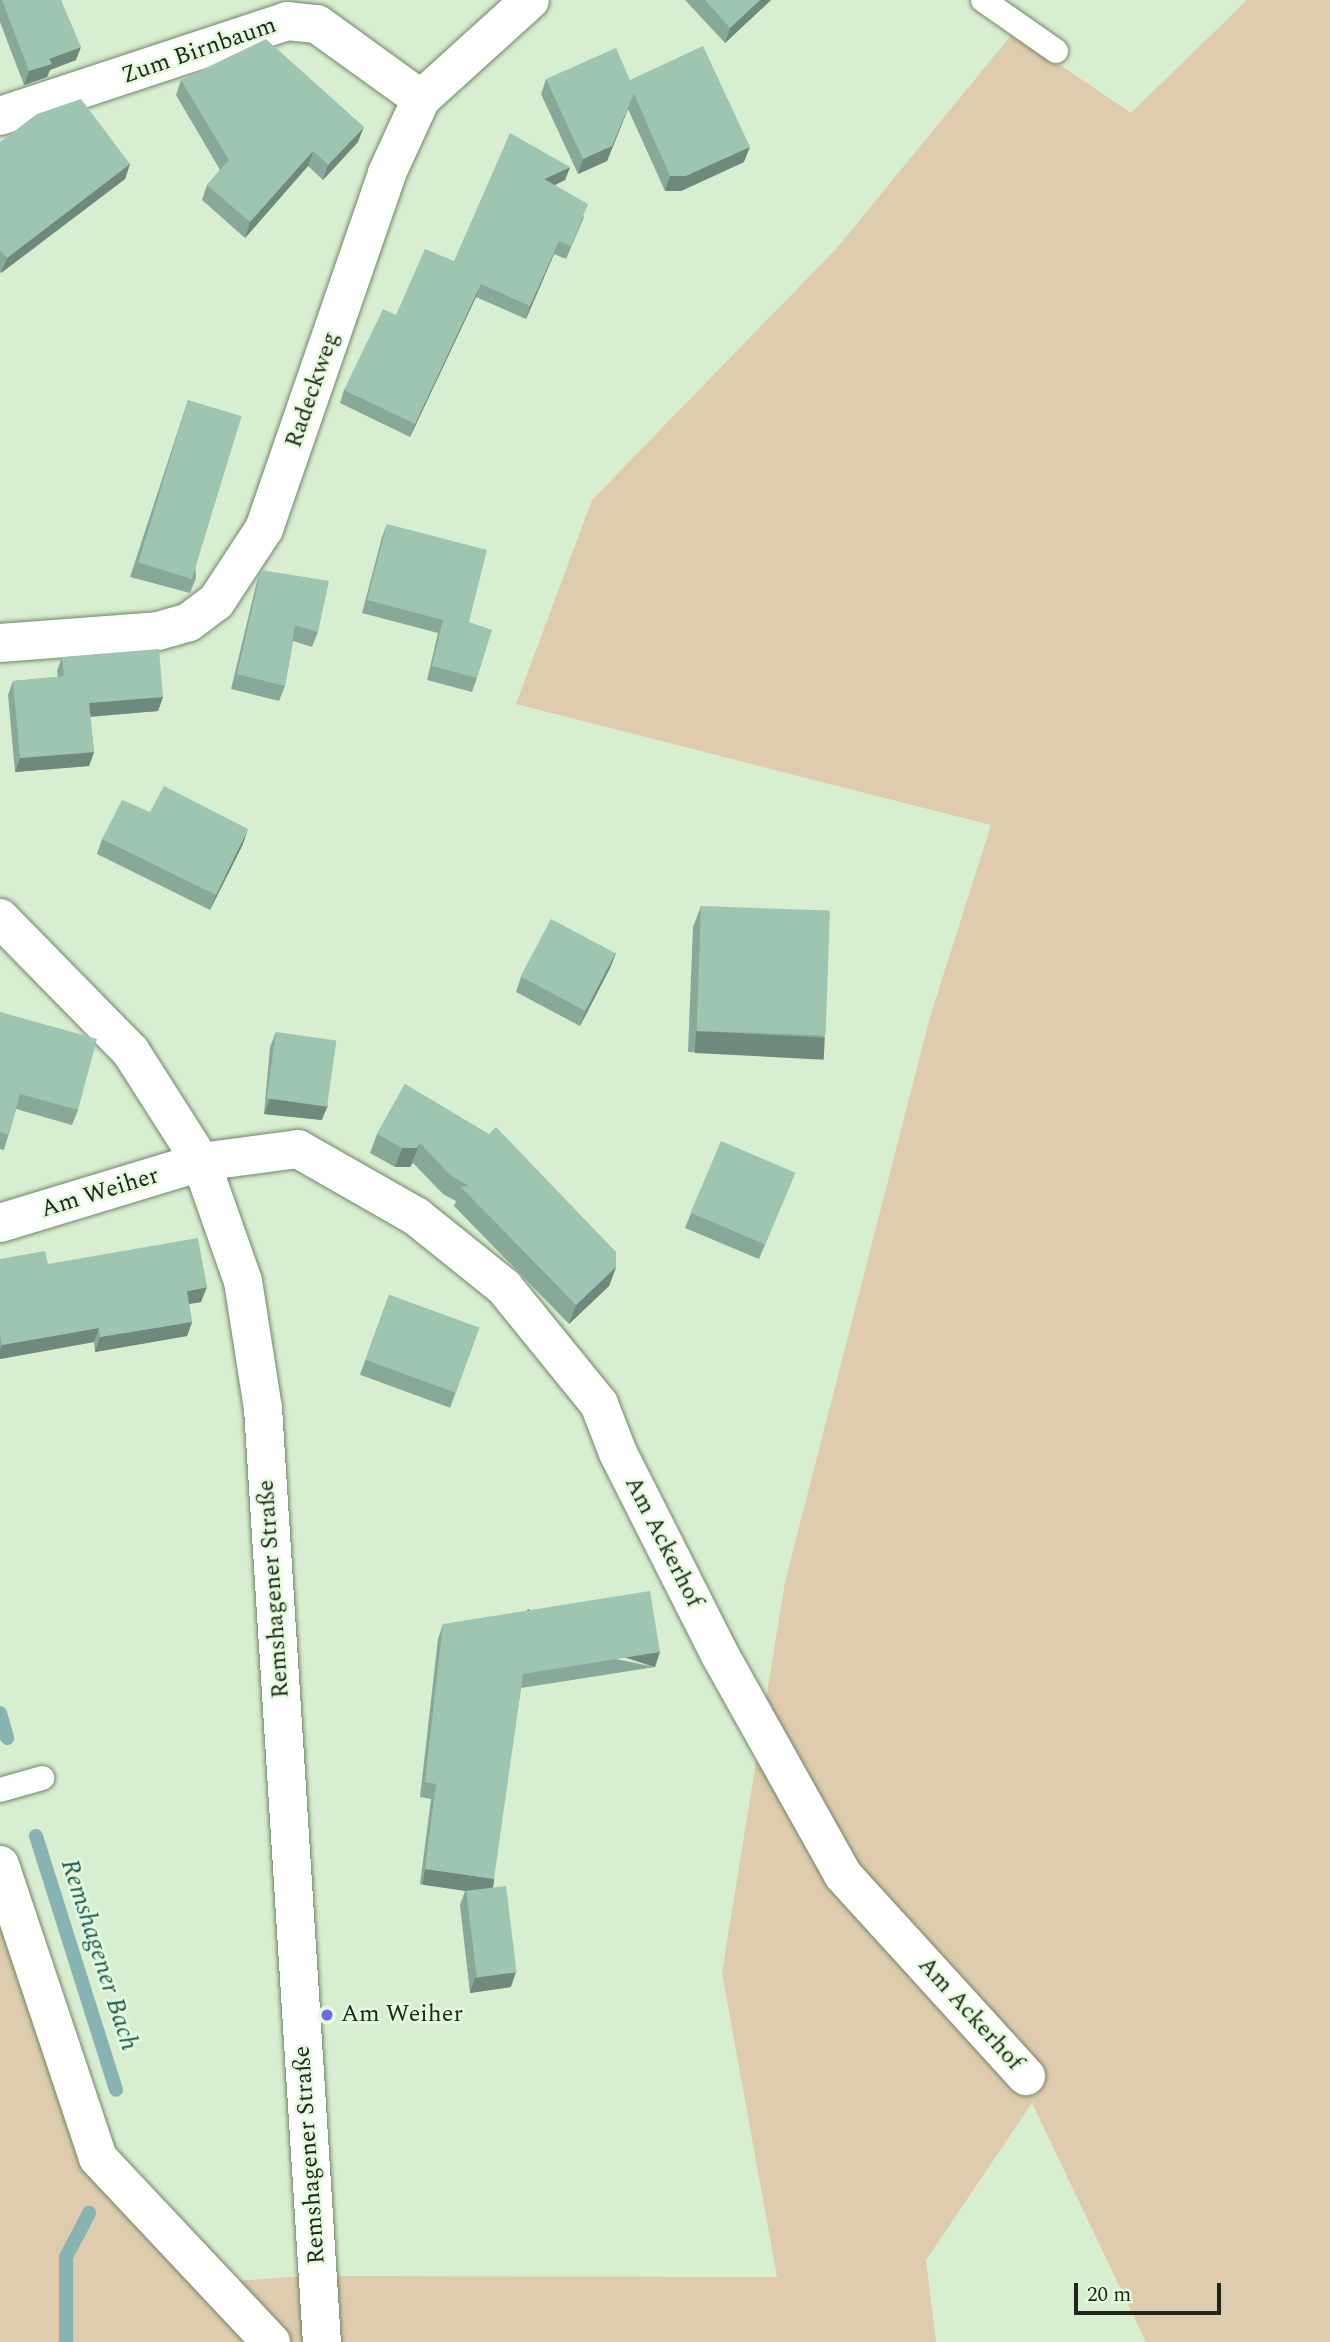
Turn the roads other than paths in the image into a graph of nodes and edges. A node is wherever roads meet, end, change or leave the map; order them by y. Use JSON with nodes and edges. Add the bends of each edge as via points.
{"nodes":[{"id":1,"x":530,"y":0,"type":"edge"},
{"id":2,"x":983,"y":0,"type":"edge"},
{"id":3,"x":1056,"y":51,"type":"dead end"},
{"id":4,"x":421,"y":99,"type":"junction"},
{"id":5,"x":0,"y":116,"type":"edge"},
{"id":6,"x":0,"y":643,"type":"edge"},
{"id":7,"x":0,"y":918,"type":"edge"},
{"id":8,"x":201,"y":1162,"type":"junction"},
{"id":9,"x":0,"y":1223,"type":"edge"},
{"id":10,"x":42,"y":1778,"type":"dead end"},
{"id":11,"x":0,"y":1790,"type":"edge"},
{"id":12,"x":0,"y":1865,"type":"edge"},
{"id":13,"x":1026,"y":2076,"type":"dead end"},
{"id":14,"x":271,"y":2342,"type":"edge"},
{"id":15,"x":322,"y":2342,"type":"edge"}],
"edges":[{"from":1,"to":4,"type":"street","name":"Radeckweg"},
{"from":2,"to":3,"type":"lane"},
{"from":4,"to":5,"type":"street","name":"Zum Birnbaum","via":[[317,24],[287,21]]},
{"from":4,"to":6,"type":"street","name":"Radeckweg","via":[[387,173],[264,529],[216,602],[188,622],[158,631]]},
{"from":7,"to":8,"type":"street","name":"Remshagener Straße","via":[[131,1052]]},
{"from":8,"to":9,"type":"street","name":"Am Weiher"},
{"from":8,"to":13,"type":"street","name":"Am Ackerhof","via":[[299,1149],[417,1217],[504,1287],[599,1404],[618,1453],[719,1653],[843,1875]]},
{"from":8,"to":15,"type":"street","name":"Remshagener Straße","via":[[243,1281],[263,1408]]},
{"from":10,"to":11,"type":"lane"},
{"from":12,"to":14,"type":"street","via":[[98,2158]]}]}
